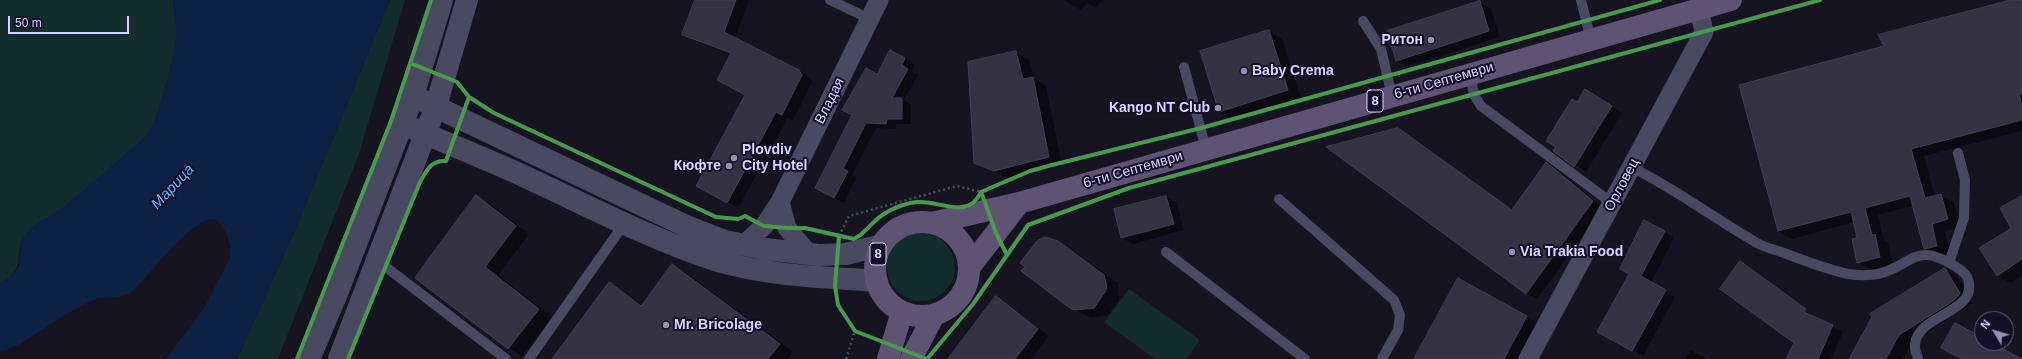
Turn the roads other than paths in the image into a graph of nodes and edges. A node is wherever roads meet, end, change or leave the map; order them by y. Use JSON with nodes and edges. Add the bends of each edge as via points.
{"nodes":[{"id":1,"x":442,"y":0,"type":"edge"},
{"id":2,"x":467,"y":0,"type":"edge"},
{"id":3,"x":830,"y":0,"type":"edge"},
{"id":4,"x":879,"y":0,"type":"edge"},
{"id":5,"x":1581,"y":0,"type":"edge"},
{"id":6,"x":1731,"y":0,"type":"edge"},
{"id":7,"x":1699,"y":9,"type":"junction"},
{"id":8,"x":870,"y":19,"type":"junction"},
{"id":9,"x":1363,"y":21,"type":"dead end"},
{"id":10,"x":1591,"y":40,"type":"junction"},
{"id":11,"x":1184,"y":67,"type":"dead end"},
{"id":12,"x":1470,"y":74,"type":"junction"},
{"id":13,"x":413,"y":96,"type":"junction"},
{"id":14,"x":1392,"y":96,"type":"junction"},
{"id":15,"x":436,"y":106,"type":"junction"},
{"id":16,"x":403,"y":124,"type":"junction"},
{"id":17,"x":426,"y":134,"type":"junction"},
{"id":18,"x":1206,"y":149,"type":"junction"},
{"id":19,"x":1958,"y":153,"type":"dead end"},
{"id":20,"x":1631,"y":167,"type":"junction"},
{"id":21,"x":1279,"y":199,"type":"dead end"},
{"id":22,"x":780,"y":202,"type":"junction"},
{"id":23,"x":1019,"y":203,"type":"junction"},
{"id":24,"x":1612,"y":203,"type":"junction"},
{"id":25,"x":932,"y":223,"type":"junction"},
{"id":26,"x":624,"y":224,"type":"junction"},
{"id":27,"x":743,"y":245,"type":"junction"},
{"id":28,"x":882,"y":245,"type":"junction"},
{"id":29,"x":1166,"y":252,"type":"dead end"},
{"id":30,"x":808,"y":253,"type":"junction"},
{"id":31,"x":378,"y":262,"type":"junction"},
{"id":32,"x":1949,"y":263,"type":"junction"},
{"id":33,"x":969,"y":268,"type":"junction"},
{"id":34,"x":877,"y":281,"type":"junction"},
{"id":35,"x":902,"y":312,"type":"junction"},
{"id":36,"x":934,"y":315,"type":"junction"},
{"id":37,"x":309,"y":359,"type":"edge"},
{"id":38,"x":339,"y":359,"type":"edge"},
{"id":39,"x":506,"y":359,"type":"edge"},
{"id":40,"x":528,"y":359,"type":"edge"},
{"id":41,"x":888,"y":359,"type":"edge"},
{"id":42,"x":911,"y":359,"type":"edge"},
{"id":43,"x":1304,"y":359,"type":"edge"},
{"id":44,"x":1382,"y":359,"type":"edge"},
{"id":45,"x":1528,"y":359,"type":"edge"},
{"id":46,"x":1918,"y":359,"type":"edge"}],
"edges":[{"from":1,"to":13,"type":"street"},
{"from":2,"to":15,"type":"street"},
{"from":3,"to":8,"type":"lane"},
{"from":4,"to":8,"type":"street","name":"Владая"},
{"from":5,"to":10,"type":"lane"},
{"from":6,"to":7,"type":"main road","name":"6-ти Септември","number":"8"},
{"from":7,"to":10,"type":"main road","name":"6-ти Септември","number":"8"},
{"from":7,"to":20,"type":"street","name":"Орловец","via":[[1704,32]]},
{"from":8,"to":22,"type":"street","name":"Владая"},
{"from":9,"to":14,"type":"lane","via":[[1381,49]]},
{"from":10,"to":12,"type":"main road","name":"6-ти Септември","number":"8"},
{"from":11,"to":18,"type":"lane"},
{"from":12,"to":14,"type":"main road","name":"6-ти Септември","number":"8"},
{"from":12,"to":24,"type":"lane","via":[[1474,95],[1481,106]]},
{"from":13,"to":15,"type":"street"},
{"from":13,"to":16,"type":"street"},
{"from":14,"to":18,"type":"main road","name":"6-ти Септември","number":"8"},
{"from":15,"to":17,"type":"street"},
{"from":15,"to":27,"type":"street","via":[[686,226]]},
{"from":16,"to":17,"type":"street"},
{"from":16,"to":37,"type":"street"},
{"from":17,"to":26,"type":"street","via":[[528,178]]},
{"from":17,"to":31,"type":"street"},
{"from":18,"to":23,"type":"main road","name":"6-ти Септември","number":"8"},
{"from":19,"to":32,"type":"lane","via":[[1965,180],[1964,218]]},
{"from":20,"to":24,"type":"street","name":"Орловец"},
{"from":20,"to":32,"type":"lane","via":[[1695,202],[1760,244],[1813,264],[1848,274],[1871,275],[1891,270],[1926,255]]},
{"from":21,"to":44,"type":"lane","via":[[1394,300],[1400,315],[1398,330]]},
{"from":22,"to":27,"type":"street","name":"Владая","via":[[764,226]]},
{"from":22,"to":30,"type":"street","via":[[787,228]]},
{"from":23,"to":25,"type":"main road","name":"6-ти Септември","number":"8","via":[[984,197]]},
{"from":23,"to":33,"type":"main road"},
{"from":24,"to":45,"type":"street","name":"Орловец"},
{"from":25,"to":28,"type":"main road","number":"8","via":[[922,222],[903,226],[891,234]]},
{"from":25,"to":33,"type":"main road","via":[[942,226],[958,239],[968,257]]},
{"from":26,"to":34,"type":"street","via":[[719,261],[755,270]]},
{"from":26,"to":40,"type":"lane"},
{"from":27,"to":30,"type":"street"},
{"from":28,"to":30,"type":"street","via":[[846,254],[839,240]]},
{"from":28,"to":34,"type":"main road","number":"8","via":[[876,263]]},
{"from":29,"to":43,"type":"lane"},
{"from":31,"to":38,"type":"street"},
{"from":31,"to":39,"type":"lane"},
{"from":32,"to":46,"type":"lane","via":[[1963,270],[1969,279],[1969,291],[1963,303],[1920,331],[1915,344]]},
{"from":33,"to":36,"type":"main road","via":[[968,278],[960,297],[944,311]]},
{"from":34,"to":35,"type":"main road","number":"8","via":[[886,299]]},
{"from":35,"to":36,"type":"main road","number":"8","via":[[923,316]]},
{"from":35,"to":41,"type":"main road"},
{"from":36,"to":42,"type":"main road"}]}
